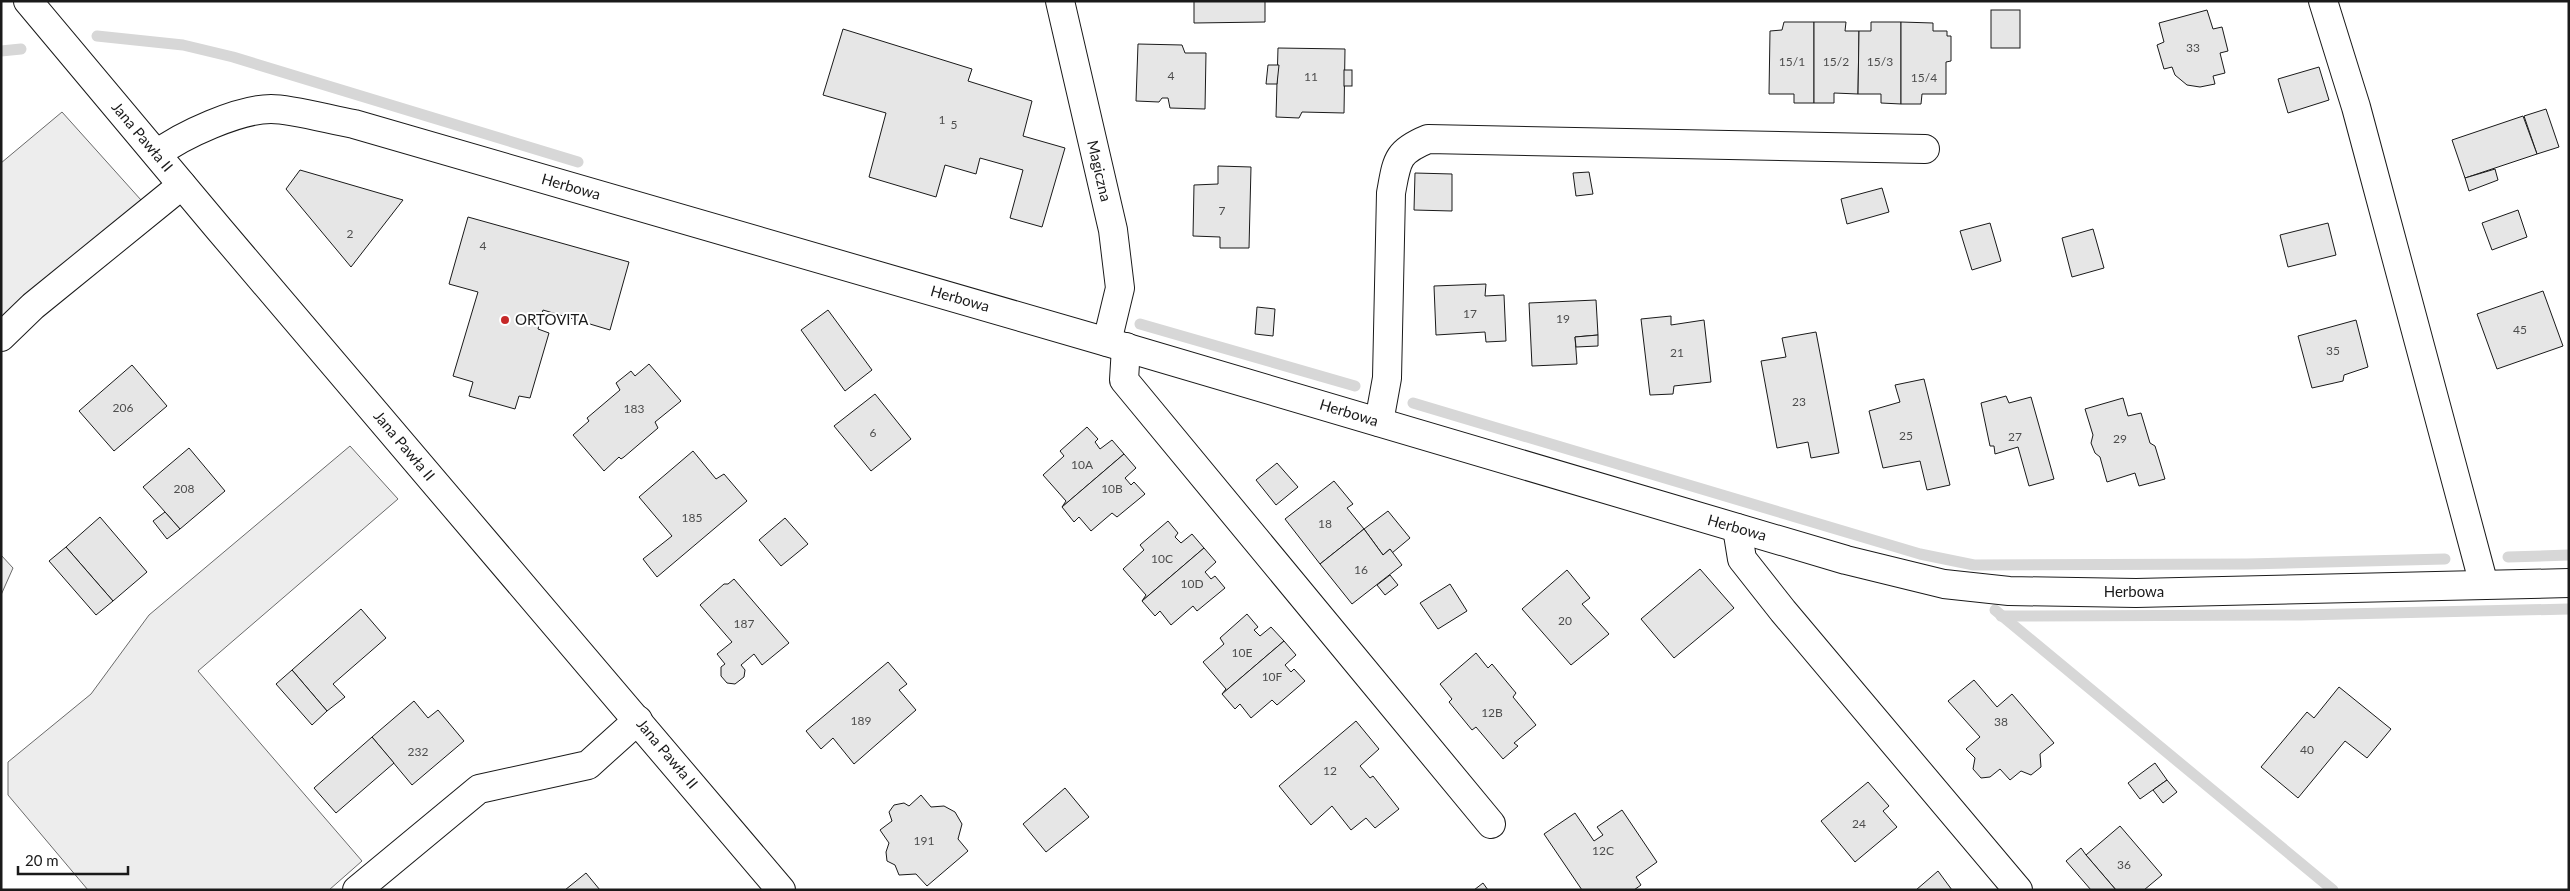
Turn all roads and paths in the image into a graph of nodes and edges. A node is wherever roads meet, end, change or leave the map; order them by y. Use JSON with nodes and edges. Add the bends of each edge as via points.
{"nodes":[{"id":1,"x":28,"y":1,"type":"edge"},
{"id":2,"x":1060,"y":1,"type":"edge"},
{"id":3,"x":2323,"y":1,"type":"edge"},
{"id":4,"x":1925,"y":149,"type":"dead end"},
{"id":5,"x":157,"y":154,"type":"junction"},
{"id":6,"x":182,"y":185,"type":"junction"},
{"id":7,"x":1,"y":337,"type":"edge"},
{"id":8,"x":1117,"y":344,"type":"junction"},
{"id":9,"x":1379,"y":422,"type":"junction"},
{"id":10,"x":1737,"y":528,"type":"junction"},
{"id":11,"x":2569,"y":583,"type":"edge"},
{"id":12,"x":2484,"y":585,"type":"junction"},
{"id":13,"x":638,"y":720,"type":"junction"},
{"id":14,"x":1491,"y":824,"type":"dead end"},
{"id":15,"x":357,"y":890,"type":"edge"},
{"id":16,"x":781,"y":890,"type":"edge"},
{"id":17,"x":2018,"y":890,"type":"edge"}],
"edges":[{"from":1,"to":5,"type":"street","name":"Jana Pawła II"},
{"from":2,"to":8,"type":"street","name":"Magiczna","via":[[1113,230],[1120,288]]},
{"from":3,"to":12,"type":"street","via":[[2356,107]]},
{"from":4,"to":9,"type":"street","via":[[1428,139],[1408,148],[1396,166],[1391,193],[1387,378]]},
{"from":5,"to":6,"type":"street","name":"Jana Pawła II"},
{"from":5,"to":8,"type":"street","name":"Herbowa","via":[[171,143],[229,118],[270,109],[354,124]]},
{"from":6,"to":7,"type":"street","via":[[33,306]]},
{"from":6,"to":13,"type":"street","name":"Jana Pawła II"},
{"from":8,"to":9,"type":"street","name":"Herbowa"},
{"from":8,"to":14,"type":"street","name":"Magiczna","via":[[1124,380]]},
{"from":9,"to":10,"type":"street","name":"Herbowa"},
{"from":10,"to":12,"type":"street","name":"Herbowa","via":[[1944,584],[2009,591],[2136,593]]},
{"from":10,"to":17,"type":"street","via":[[1742,559]]},
{"from":11,"to":12,"type":"street","name":"Herbowa"},
{"from":13,"to":15,"type":"street","via":[[588,765],[479,789]]},
{"from":13,"to":16,"type":"street","name":"Jana Pawła II"}]}
